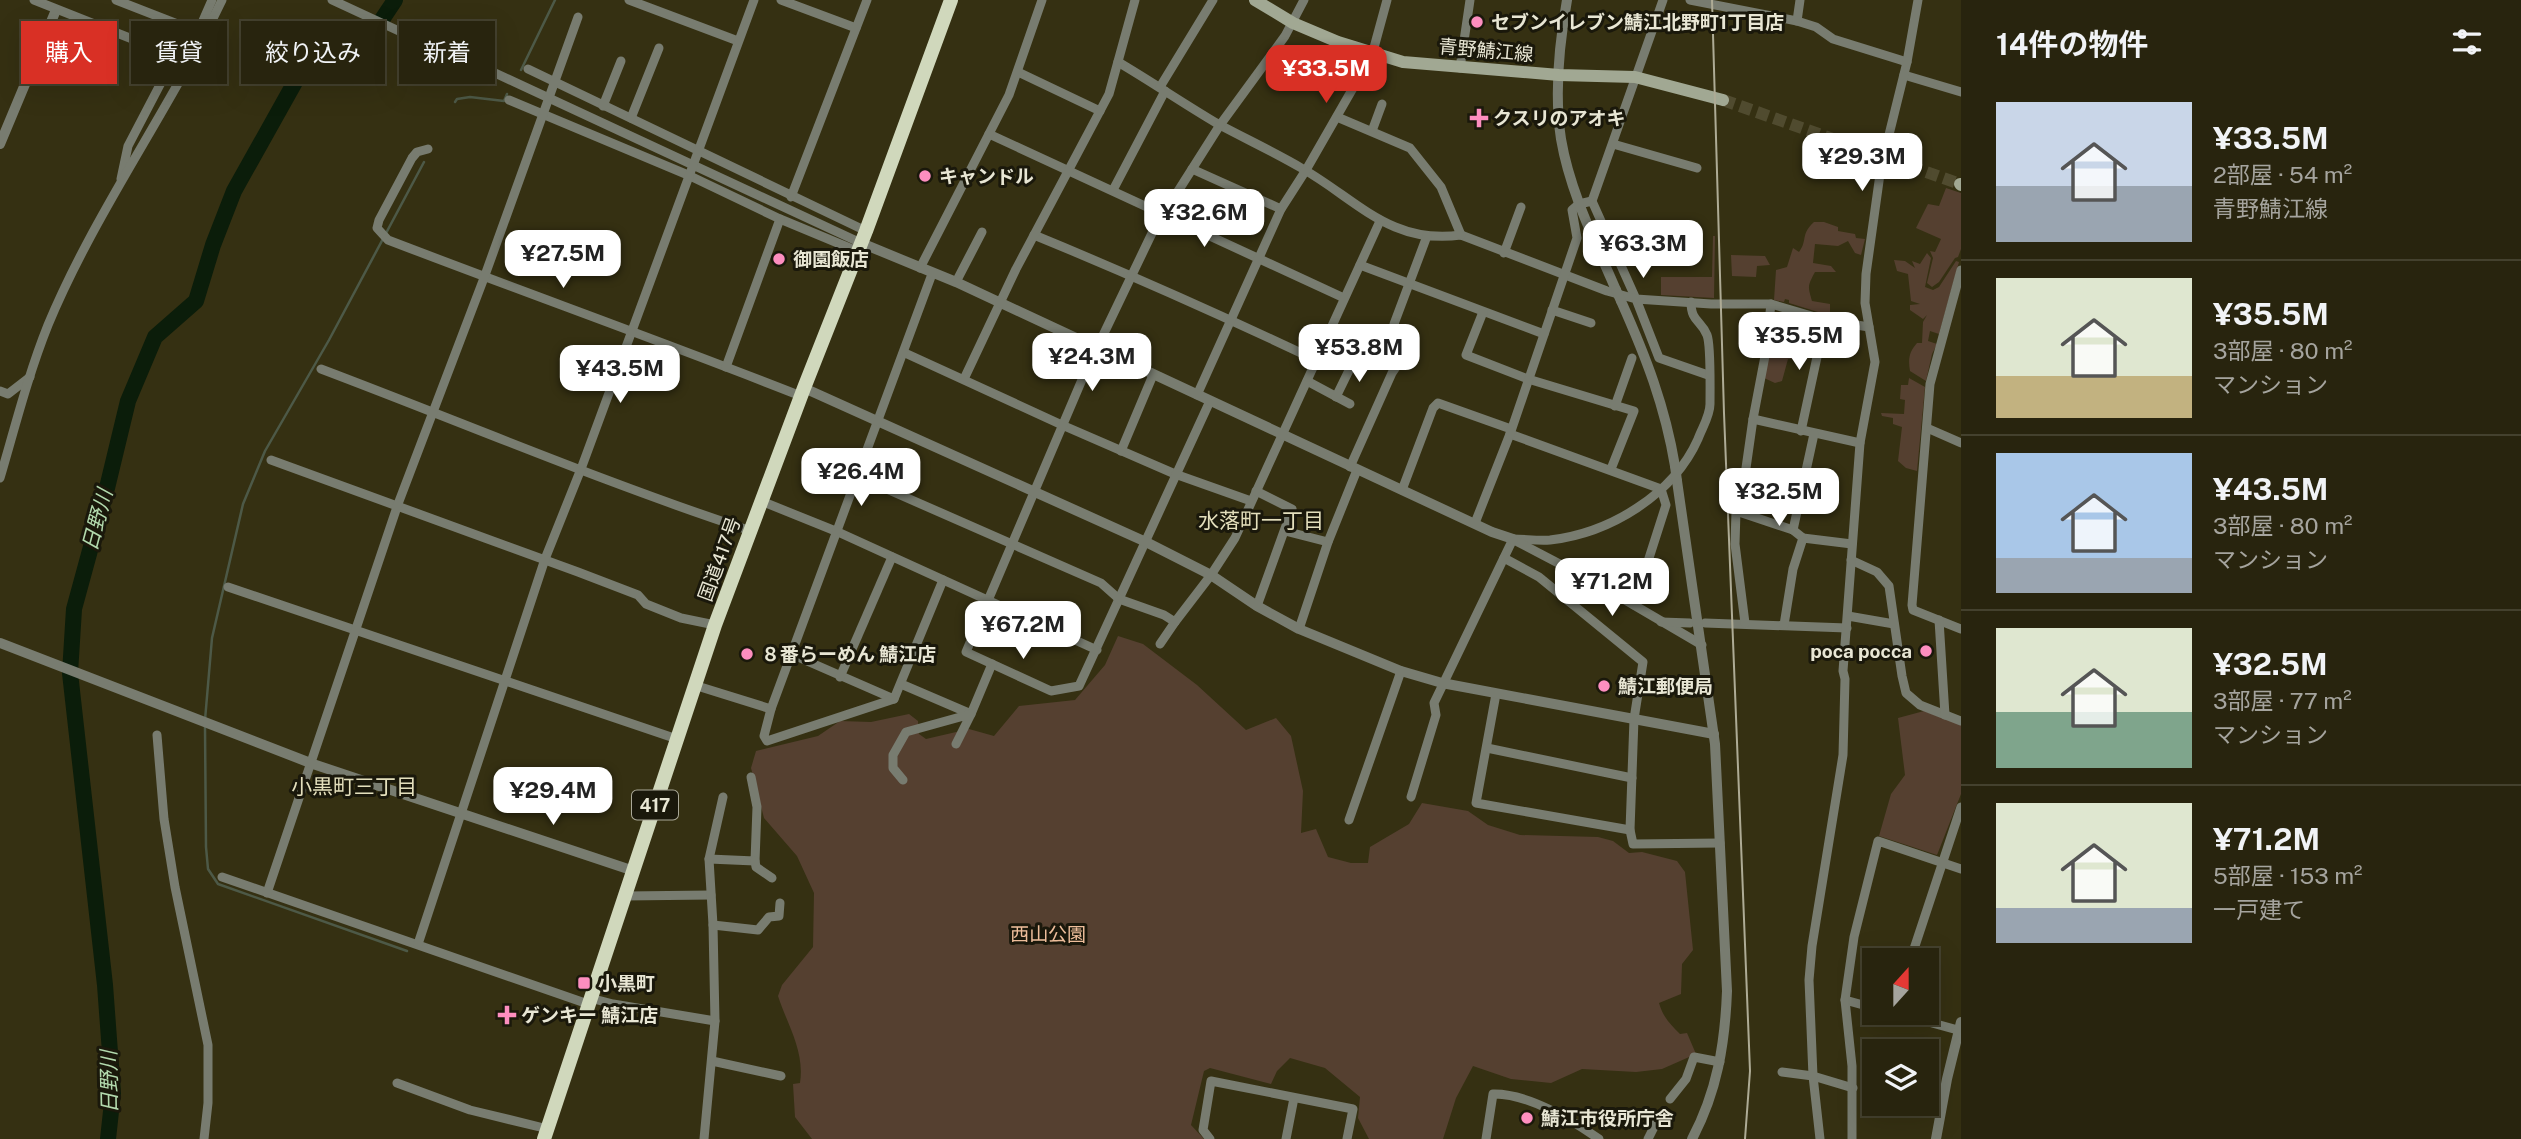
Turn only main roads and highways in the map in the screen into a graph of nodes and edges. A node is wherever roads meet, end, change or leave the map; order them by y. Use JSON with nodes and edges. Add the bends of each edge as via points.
{"nodes":[{"id":1,"x":951,"y":0,"type":"edge"},
{"id":2,"x":1255,"y":0,"type":"edge"},
{"id":3,"x":1723,"y":100,"type":"tunnel mouth"},
{"id":4,"x":546,"y":1134,"type":"edge"}],
"edges":[{"from":1,"to":4,"type":"highway","name":"国道417号","number":"417","via":[[715,625]]},
{"from":2,"to":3,"type":"main road","name":"青野鯖江線","via":[[1293,23],[1372,55],[1404,62],[1635,77]]}]}
